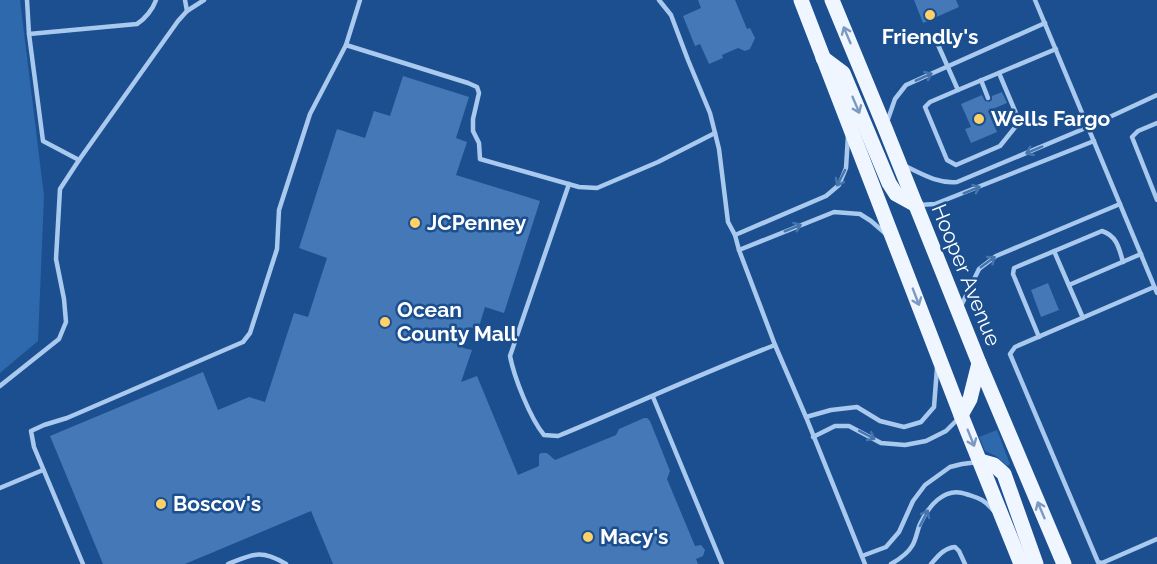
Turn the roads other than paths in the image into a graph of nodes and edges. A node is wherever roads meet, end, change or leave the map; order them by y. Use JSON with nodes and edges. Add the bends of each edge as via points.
{"nodes":[{"id":1,"x":27,"y":0,"type":"edge"},
{"id":2,"x":156,"y":0,"type":"edge"},
{"id":3,"x":185,"y":0,"type":"edge"},
{"id":4,"x":204,"y":0,"type":"edge"},
{"id":5,"x":360,"y":0,"type":"edge"},
{"id":6,"x":659,"y":0,"type":"edge"},
{"id":7,"x":832,"y":0,"type":"edge"},
{"id":8,"x":1035,"y":0,"type":"edge"},
{"id":9,"x":801,"y":4,"type":"edge"},
{"id":10,"x":187,"y":11,"type":"junction"},
{"id":11,"x":1045,"y":22,"type":"junction"},
{"id":12,"x":29,"y":34,"type":"junction"},
{"id":13,"x":935,"y":38,"type":"dead end"},
{"id":14,"x":346,"y":45,"type":"junction"},
{"id":15,"x":1056,"y":49,"type":"junction"},
{"id":16,"x":824,"y":58,"type":"junction"},
{"id":17,"x":948,"y":66,"type":"junction"},
{"id":18,"x":999,"y":73,"type":"junction"},
{"id":19,"x":981,"y":80,"type":"junction"},
{"id":20,"x":958,"y":90,"type":"junction"},
{"id":21,"x":1157,"y":95,"type":"edge"},
{"id":22,"x":988,"y":98,"type":"dead end"},
{"id":23,"x":848,"y":121,"type":"junction"},
{"id":24,"x":1157,"y":123,"type":"edge"},
{"id":25,"x":1088,"y":127,"type":"junction"},
{"id":26,"x":885,"y":128,"type":"junction"},
{"id":27,"x":715,"y":133,"type":"junction"},
{"id":28,"x":1094,"y":141,"type":"junction"},
{"id":29,"x":79,"y":160,"type":"junction"},
{"id":30,"x":899,"y":162,"type":"junction"},
{"id":31,"x":569,"y":184,"type":"junction"},
{"id":32,"x":1157,"y":200,"type":"edge"},
{"id":33,"x":1120,"y":204,"type":"junction"},
{"id":34,"x":916,"y":206,"type":"junction"},
{"id":35,"x":735,"y":235,"type":"junction"},
{"id":36,"x":895,"y":243,"type":"junction"},
{"id":37,"x":739,"y":250,"type":"junction"},
{"id":38,"x":1054,"y":251,"type":"junction"},
{"id":39,"x":1141,"y":254,"type":"junction"},
{"id":40,"x":1123,"y":262,"type":"junction"},
{"id":41,"x":1069,"y":285,"type":"junction"},
{"id":42,"x":1154,"y":287,"type":"junction"},
{"id":43,"x":1157,"y":293,"type":"edge"},
{"id":44,"x":959,"y":312,"type":"junction"},
{"id":45,"x":1083,"y":318,"type":"junction"},
{"id":46,"x":1040,"y":337,"type":"junction"},
{"id":47,"x":775,"y":345,"type":"junction"},
{"id":48,"x":938,"y":352,"type":"junction"},
{"id":49,"x":979,"y":363,"type":"junction"},
{"id":50,"x":0,"y":386,"type":"edge"},
{"id":51,"x":653,"y":397,"type":"junction"},
{"id":52,"x":961,"y":415,"type":"junction"},
{"id":53,"x":806,"y":417,"type":"junction"},
{"id":54,"x":813,"y":436,"type":"junction"},
{"id":55,"x":980,"y":461,"type":"junction"},
{"id":56,"x":43,"y":470,"type":"junction"},
{"id":57,"x":0,"y":488,"type":"edge"},
{"id":58,"x":1005,"y":523,"type":"junction"},
{"id":59,"x":1157,"y":539,"type":"edge"},
{"id":60,"x":862,"y":556,"type":"junction"},
{"id":61,"x":1064,"y":563,"type":"edge"},
{"id":62,"x":83,"y":564,"type":"edge"},
{"id":63,"x":228,"y":564,"type":"edge"},
{"id":64,"x":286,"y":564,"type":"edge"},
{"id":65,"x":722,"y":564,"type":"edge"},
{"id":66,"x":865,"y":564,"type":"edge"},
{"id":67,"x":891,"y":564,"type":"edge"},
{"id":68,"x":931,"y":564,"type":"edge"},
{"id":69,"x":965,"y":564,"type":"edge"},
{"id":70,"x":1021,"y":564,"type":"edge"},
{"id":71,"x":1036,"y":564,"type":"edge"}],
"edges":[{"from":1,"to":12,"type":"lane"},
{"from":2,"to":12,"type":"lane","via":[[137,24]]},
{"from":3,"to":10,"type":"lane"},
{"from":4,"to":10,"type":"lane"},
{"from":5,"to":14,"type":"lane"},
{"from":6,"to":27,"type":"lane","via":[[671,15]]},
{"from":26,"to":7,"type":"main road","name":"Hooper Avenue","one_way":true},
{"from":8,"to":11,"type":"lane"},
{"from":9,"to":16,"type":"main road"},
{"from":10,"to":29,"type":"lane"},
{"from":11,"to":15,"type":"lane"},
{"from":11,"to":17,"type":"lane"},
{"from":12,"to":29,"type":"lane","via":[[43,141]]},
{"from":13,"to":17,"type":"lane"},
{"from":14,"to":31,"type":"lane","via":[[477,87],[473,131],[480,159]]},
{"from":14,"to":56,"type":"lane","via":[[310,114],[279,210],[277,249],[250,333],[243,342],[31,431]]},
{"from":15,"to":18,"type":"lane"},
{"from":15,"to":25,"type":"lane"},
{"from":16,"to":23,"type":"main road"},
{"from":16,"to":34,"type":"main road","one_way":true,"via":[[843,73],[889,183],[896,194]]},
{"from":17,"to":20,"type":"lane"},
{"from":26,"to":17,"type":"lane","one_way":true,"via":[[895,99],[906,85]]},
{"from":18,"to":19,"type":"lane"},
{"from":18,"to":20,"type":"lane","via":[[1018,118],[1017,125],[1000,146],[956,165],[947,160],[925,107]]},
{"from":19,"to":20,"type":"lane"},
{"from":19,"to":22,"type":"lane"},
{"from":21,"to":25,"type":"lane"},
{"from":23,"to":35,"type":"lane","one_way":true,"via":[[846,168],[839,184],[826,196]]},
{"from":23,"to":36,"type":"main road"},
{"from":24,"to":32,"type":"lane","via":[[1138,130],[1132,137]]},
{"from":25,"to":28,"type":"lane"},
{"from":25,"to":30,"type":"lane","one_way":true,"via":[[957,182],[938,181]]},
{"from":26,"to":30,"type":"main road","name":"Hooper Avenue"},
{"from":27,"to":31,"type":"lane","via":[[597,188]]},
{"from":27,"to":35,"type":"lane","via":[[728,222]]},
{"from":28,"to":33,"type":"lane"},
{"from":34,"to":28,"type":"lane","one_way":true,"via":[[935,204]]},
{"from":29,"to":50,"type":"lane","via":[[60,189],[58,208],[56,259],[66,322],[59,339]]},
{"from":30,"to":34,"type":"main road","name":"Hooper Avenue"},
{"from":31,"to":51,"type":"lane","via":[[510,356],[512,369],[544,435],[558,436]]},
{"from":33,"to":39,"type":"lane"},
{"from":44,"to":33,"type":"lane","one_way":true,"via":[[979,269],[996,256]]},
{"from":34,"to":44,"type":"main road","name":"Hooper Avenue"},
{"from":35,"to":37,"type":"lane"},
{"from":37,"to":36,"type":"lane","one_way":true,"via":[[834,212],[860,214]]},
{"from":36,"to":48,"type":"main road","one_way":true},
{"from":37,"to":47,"type":"lane"},
{"from":38,"to":40,"type":"lane","via":[[1102,231],[1116,240]]},
{"from":38,"to":41,"type":"lane"},
{"from":38,"to":46,"type":"lane","via":[[1014,268],[1013,274]]},
{"from":39,"to":40,"type":"lane"},
{"from":39,"to":42,"type":"lane"},
{"from":40,"to":41,"type":"lane"},
{"from":41,"to":45,"type":"lane"},
{"from":42,"to":43,"type":"lane"},
{"from":42,"to":45,"type":"lane"},
{"from":44,"to":49,"type":"main road","name":"Hooper Avenue"},
{"from":45,"to":46,"type":"lane"},
{"from":46,"to":59,"type":"lane","via":[[1016,347],[1010,354],[1098,562]]},
{"from":47,"to":51,"type":"lane"},
{"from":47,"to":53,"type":"lane"},
{"from":48,"to":52,"type":"main road"},
{"from":48,"to":53,"type":"lane","via":[[934,407],[921,422],[904,427],[880,421],[857,407]]},
{"from":49,"to":52,"type":"main road","via":[[970,399]]},
{"from":61,"to":49,"type":"main road","name":"Hooper Avenue","one_way":true},
{"from":51,"to":65,"type":"lane"},
{"from":54,"to":52,"type":"lane","one_way":true,"via":[[835,426],[849,426],[881,443],[905,445],[926,441],[946,431]]},
{"from":52,"to":55,"type":"main road","one_way":true},
{"from":53,"to":54,"type":"lane"},
{"from":54,"to":60,"type":"lane"},
{"from":55,"to":58,"type":"main road"},
{"from":55,"to":60,"type":"lane","via":[[950,468],[925,485],[886,548]]},
{"from":55,"to":71,"type":"main road","via":[[994,465],[1004,474]]},
{"from":56,"to":57,"type":"lane"},
{"from":56,"to":62,"type":"lane"},
{"from":67,"to":58,"type":"lane","one_way":true,"via":[[912,546],[930,507],[950,493],[961,492],[985,500]]},
{"from":58,"to":70,"type":"main road"},
{"from":60,"to":66,"type":"lane"},
{"from":63,"to":64,"type":"lane","via":[[261,554]]},
{"from":68,"to":69,"type":"lane","via":[[938,555],[955,547]]}]}
